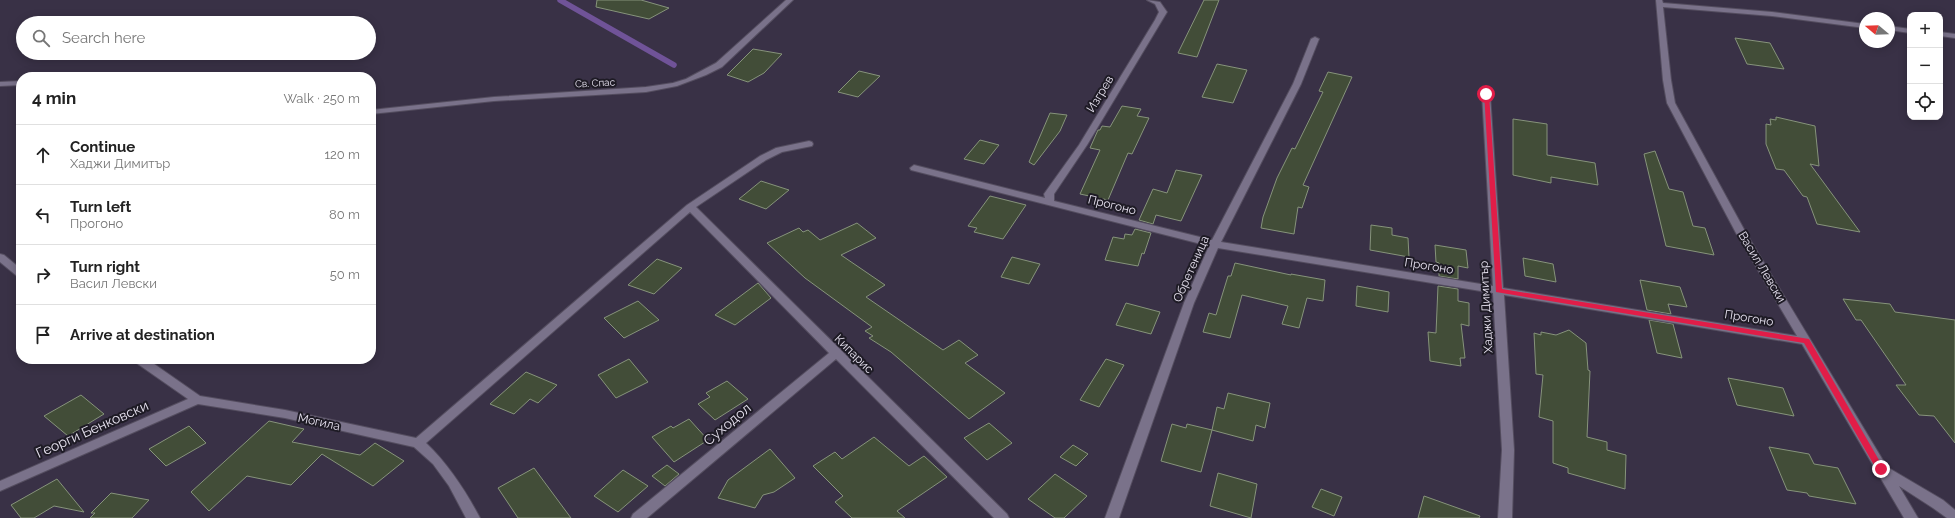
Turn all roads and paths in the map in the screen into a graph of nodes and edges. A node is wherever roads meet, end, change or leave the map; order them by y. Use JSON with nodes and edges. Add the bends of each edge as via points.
{"nodes":[{"id":1,"x":790,"y":0,"type":"edge"},
{"id":2,"x":1150,"y":0,"type":"edge"},
{"id":3,"x":1660,"y":3,"type":"edge"},
{"id":4,"x":1859,"y":25,"type":"edge"},
{"id":5,"x":1895,"y":29,"type":"edge"},
{"id":6,"x":1907,"y":31,"type":"edge"},
{"id":7,"x":1943,"y":34,"type":"edge"},
{"id":8,"x":1955,"y":36,"type":"edge"},
{"id":9,"x":1315,"y":39,"type":"dead end"},
{"id":10,"x":16,"y":83,"type":"edge"},
{"id":11,"x":0,"y":84,"type":"edge"},
{"id":12,"x":1486,"y":94,"type":"dead end"},
{"id":13,"x":376,"y":111,"type":"edge"},
{"id":14,"x":809,"y":144,"type":"dead end"},
{"id":15,"x":914,"y":168,"type":"dead end"},
{"id":16,"x":1050,"y":203,"type":"junction"},
{"id":17,"x":690,"y":207,"type":"junction"},
{"id":18,"x":1215,"y":244,"type":"junction"},
{"id":19,"x":0,"y":258,"type":"edge"},
{"id":20,"x":16,"y":270,"type":"edge"},
{"id":21,"x":1499,"y":291,"type":"junction"},
{"id":22,"x":1806,"y":341,"type":"junction"},
{"id":23,"x":835,"y":354,"type":"junction"},
{"id":24,"x":146,"y":364,"type":"edge"},
{"id":25,"x":196,"y":400,"type":"junction"},
{"id":26,"x":418,"y":444,"type":"junction"},
{"id":27,"x":1881,"y":469,"type":"junction"},
{"id":28,"x":0,"y":486,"type":"edge"},
{"id":29,"x":1955,"y":517,"type":"edge"},
{"id":30,"x":473,"y":518,"type":"edge"},
{"id":31,"x":638,"y":518,"type":"edge"},
{"id":32,"x":1002,"y":518,"type":"edge"},
{"id":33,"x":1112,"y":518,"type":"edge"},
{"id":34,"x":1505,"y":518,"type":"edge"},
{"id":35,"x":1911,"y":518,"type":"edge"}],
"edges":[{"from":1,"to":13,"type":"street","name":"Св. Спас","via":[[719,65],[669,88],[492,99]]},
{"from":2,"to":16,"type":"street","name":"Изгрев","via":[[1158,3],[1162,12],[1159,20],[1083,145],[1049,194]]},
{"from":3,"to":4,"type":"street"},
{"from":3,"to":22,"type":"street","name":"Васил Левски","via":[[1671,103],[1741,233]]},
{"from":5,"to":6,"type":"street"},
{"from":7,"to":8,"type":"street"},
{"from":9,"to":18,"type":"street","name":"Обретеница","via":[[1297,84]]},
{"from":10,"to":11,"type":"street"},
{"from":12,"to":21,"type":"street","name":"Хаджи Димитър"},
{"from":14,"to":17,"type":"street","via":[[779,150],[763,158]]},
{"from":15,"to":16,"type":"street","name":"Прогоно"},
{"from":16,"to":18,"type":"street","name":"Прогоно"},
{"from":17,"to":23,"type":"street","name":"Кипарис"},
{"from":17,"to":26,"type":"street"},
{"from":18,"to":21,"type":"street","name":"Прогоно"},
{"from":18,"to":33,"type":"street","name":"Обретеница","via":[[1189,303]]},
{"from":19,"to":20,"type":"street"},
{"from":21,"to":22,"type":"street","name":"Прогоно"},
{"from":21,"to":34,"type":"street","name":"Хаджи Димитър","via":[[1508,450]]},
{"from":22,"to":27,"type":"street","name":"Васил Левски"},
{"from":23,"to":31,"type":"street","name":"Суходол"},
{"from":23,"to":32,"type":"street","name":"Кипарис"},
{"from":24,"to":25,"type":"street","name":"Могила"},
{"from":25,"to":26,"type":"street","name":"Могила","via":[[285,414]]},
{"from":25,"to":28,"type":"street","name":"Георги Бенковски"},
{"from":26,"to":30,"type":"street","name":"Могила","via":[[437,461],[453,482]]},
{"from":27,"to":29,"type":"street"},
{"from":27,"to":35,"type":"street","name":"Васил Левски"}]}
